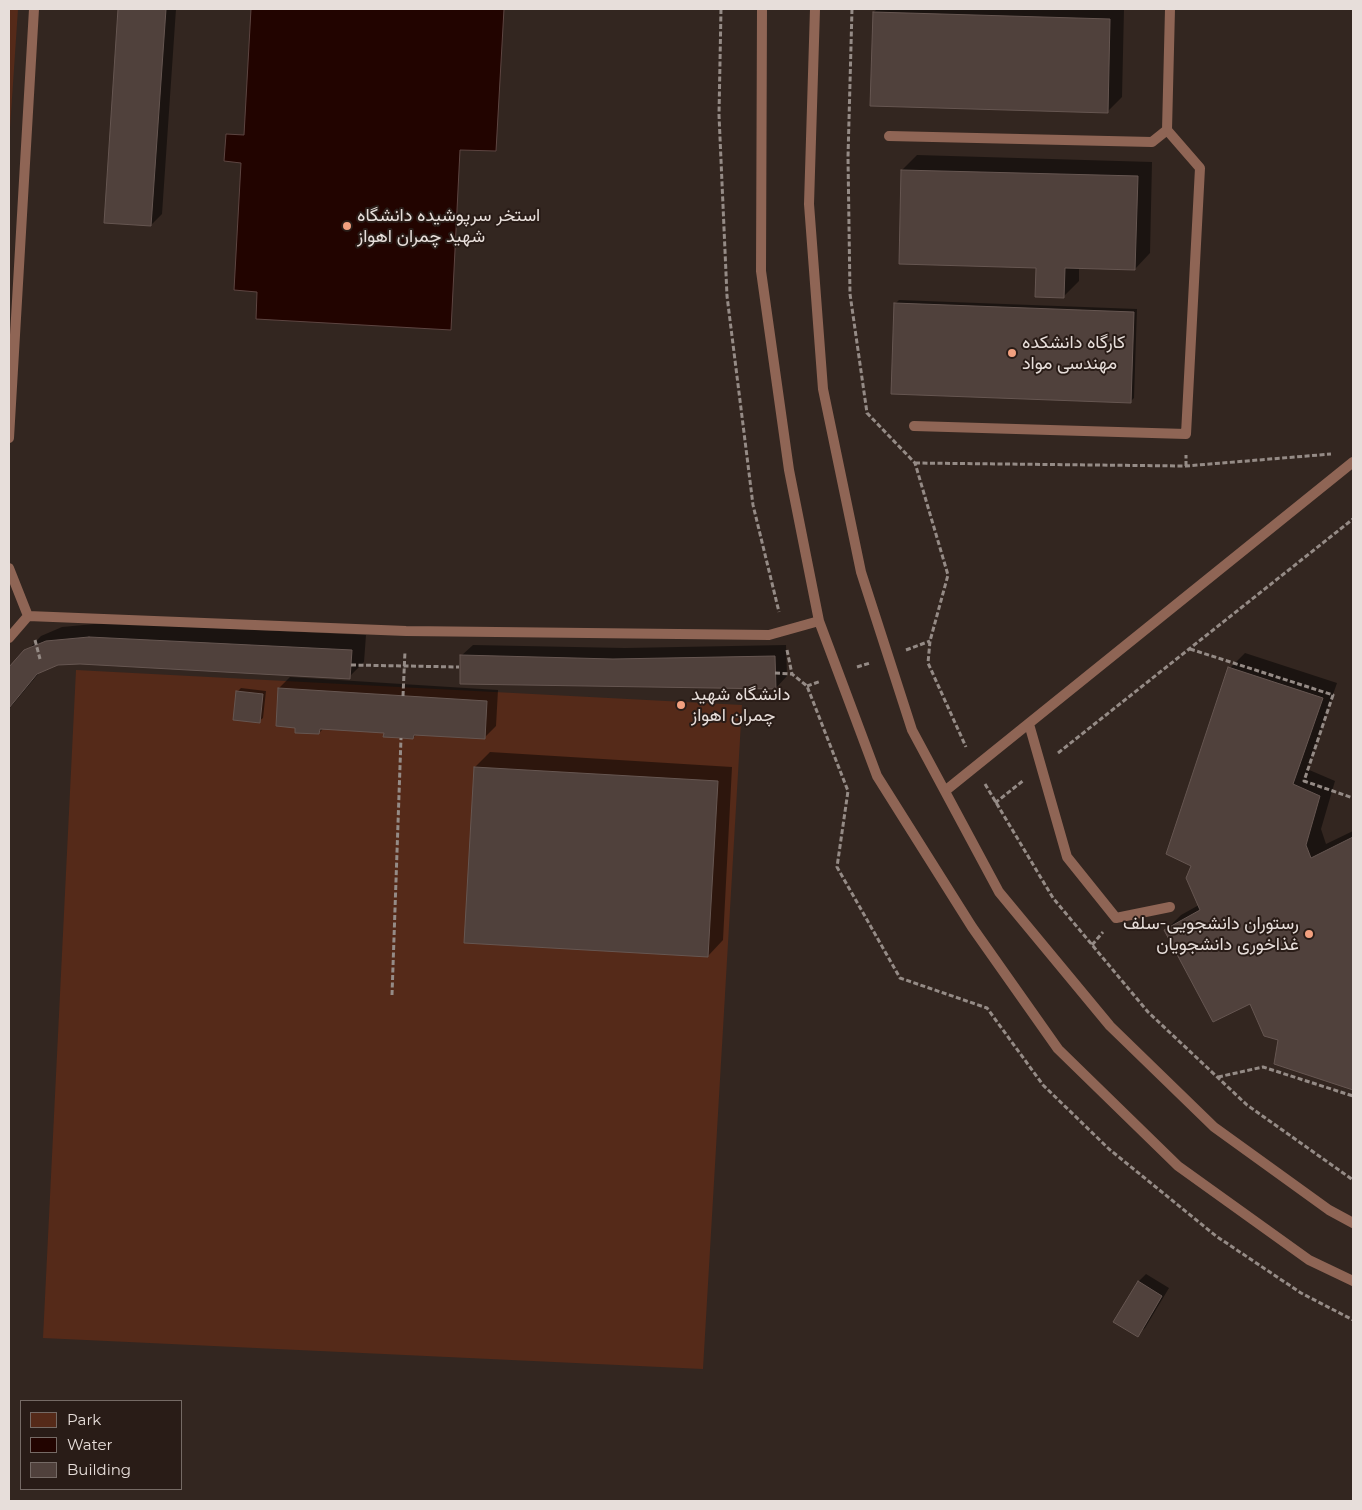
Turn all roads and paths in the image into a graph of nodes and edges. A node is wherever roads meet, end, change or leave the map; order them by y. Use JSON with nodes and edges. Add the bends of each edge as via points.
{"nodes":[{"id":1,"x":34,"y":9,"type":"edge"},
{"id":2,"x":721,"y":9,"type":"edge"},
{"id":3,"x":762,"y":9,"type":"edge"},
{"id":4,"x":814,"y":9,"type":"edge"},
{"id":5,"x":852,"y":9,"type":"edge"},
{"id":6,"x":1170,"y":9,"type":"edge"},
{"id":7,"x":1167,"y":130,"type":"junction"},
{"id":8,"x":889,"y":136,"type":"dead end"},
{"id":9,"x":914,"y":426,"type":"dead end"},
{"id":10,"x":9,"y":438,"type":"edge"},
{"id":11,"x":1334,"y":453,"type":"dead end"},
{"id":12,"x":1353,"y":462,"type":"edge"},
{"id":13,"x":915,"y":463,"type":"junction"},
{"id":14,"x":1353,"y":519,"type":"edge"},
{"id":15,"x":9,"y":568,"type":"edge"},
{"id":16,"x":28,"y":616,"type":"junction"},
{"id":17,"x":819,"y":621,"type":"junction"},
{"id":18,"x":406,"y":631,"type":"junction"},
{"id":19,"x":783,"y":631,"type":"junction"},
{"id":20,"x":9,"y":638,"type":"edge"},
{"id":21,"x":1189,"y":649,"type":"junction"},
{"id":22,"x":351,"y":664,"type":"dead end"},
{"id":23,"x":404,"y":664,"type":"junction"},
{"id":24,"x":460,"y":667,"type":"dead end"},
{"id":25,"x":792,"y":674,"type":"dead end"},
{"id":26,"x":403,"y":696,"type":"dead end"},
{"id":27,"x":1029,"y":724,"type":"junction"},
{"id":28,"x":402,"y":738,"type":"dead end"},
{"id":29,"x":976,"y":766,"type":"junction"},
{"id":30,"x":1041,"y":767,"type":"junction"},
{"id":31,"x":945,"y":791,"type":"junction"},
{"id":32,"x":1353,"y":798,"type":"edge"},
{"id":33,"x":995,"y":803,"type":"junction"},
{"id":34,"x":1170,"y":907,"type":"dead end"},
{"id":35,"x":392,"y":995,"type":"dead end"},
{"id":36,"x":1218,"y":1077,"type":"junction"},
{"id":37,"x":1353,"y":1096,"type":"edge"},
{"id":38,"x":1353,"y":1180,"type":"edge"},
{"id":39,"x":1353,"y":1223,"type":"edge"},
{"id":40,"x":1353,"y":1281,"type":"edge"}],
"edges":[{"from":1,"to":10,"type":"lane"},
{"from":2,"to":19,"type":"path","via":[[718,115],[727,296],[754,505]]},
{"from":3,"to":17,"type":"lane","via":[[762,271],[789,470]]},
{"from":4,"to":31,"type":"lane","via":[[809,204],[823,389],[861,572],[912,730]]},
{"from":5,"to":13,"type":"path","via":[[848,157],[850,294],[866,413]]},
{"from":6,"to":7,"type":"lane"},
{"from":7,"to":8,"type":"lane","via":[[1152,142]]},
{"from":7,"to":9,"type":"lane","via":[[1200,168],[1186,434]]},
{"from":11,"to":13,"type":"path","via":[[1186,466]]},
{"from":12,"to":27,"type":"lane"},
{"from":13,"to":29,"type":"path","via":[[948,575],[930,641],[928,663]]},
{"from":14,"to":21,"type":"path"},
{"from":15,"to":16,"type":"lane"},
{"from":16,"to":18,"type":"lane"},
{"from":16,"to":20,"type":"lane"},
{"from":17,"to":19,"type":"lane"},
{"from":17,"to":40,"type":"lane","via":[[877,776],[972,927],[1058,1049],[1178,1166],[1308,1260]]},
{"from":18,"to":19,"type":"lane","via":[[770,635]]},
{"from":18,"to":23,"type":"path"},
{"from":19,"to":25,"type":"path"},
{"from":21,"to":30,"type":"path"},
{"from":21,"to":32,"type":"path","via":[[1334,695],[1304,781]]},
{"from":22,"to":23,"type":"path"},
{"from":23,"to":24,"type":"path"},
{"from":23,"to":26,"type":"path"},
{"from":27,"to":29,"type":"lane"},
{"from":27,"to":30,"type":"lane"},
{"from":28,"to":35,"type":"path"},
{"from":29,"to":31,"type":"lane"},
{"from":29,"to":33,"type":"path"},
{"from":30,"to":33,"type":"path"},
{"from":30,"to":34,"type":"lane","via":[[1067,857],[1116,918]]},
{"from":31,"to":39,"type":"lane","via":[[999,892],[1110,1026],[1214,1127],[1329,1210]]},
{"from":33,"to":36,"type":"path","via":[[1053,898],[1148,1012]]},
{"from":36,"to":37,"type":"path","via":[[1263,1067]]},
{"from":36,"to":38,"type":"path","via":[[1247,1105]]}]}
